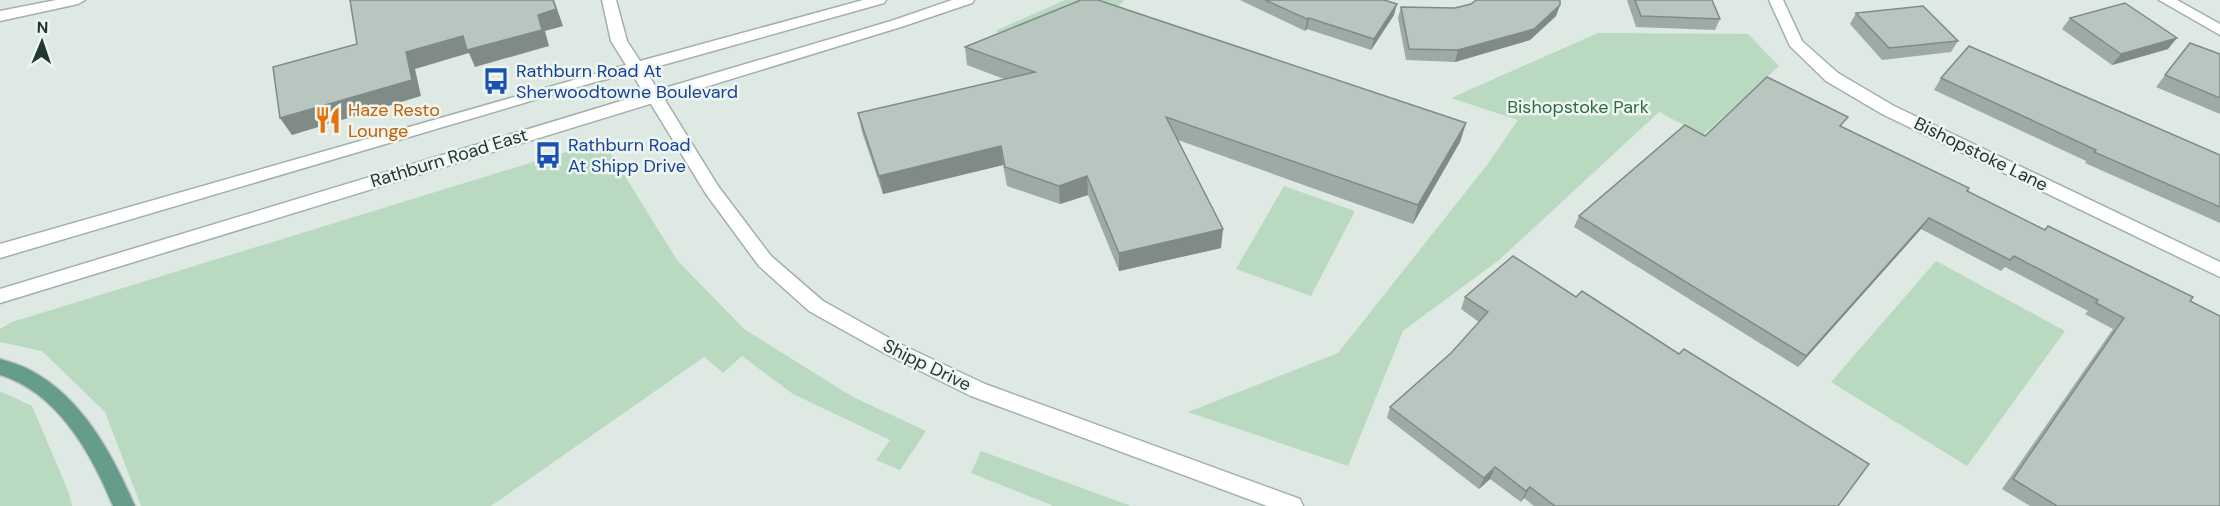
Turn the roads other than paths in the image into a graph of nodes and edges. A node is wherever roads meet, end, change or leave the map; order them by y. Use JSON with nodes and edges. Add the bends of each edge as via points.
{"nodes":[{"id":1,"x":78,"y":0,"type":"edge"},
{"id":2,"x":609,"y":0,"type":"edge"},
{"id":3,"x":879,"y":0,"type":"edge"},
{"id":4,"x":967,"y":0,"type":"edge"},
{"id":5,"x":1776,"y":0,"type":"edge"},
{"id":6,"x":2166,"y":0,"type":"edge"},
{"id":7,"x":0,"y":16,"type":"edge"},
{"id":8,"x":2220,"y":30,"type":"edge"},
{"id":9,"x":636,"y":67,"type":"junction"},
{"id":10,"x":654,"y":96,"type":"junction"},
{"id":11,"x":0,"y":251,"type":"edge"},
{"id":12,"x":2220,"y":270,"type":"edge"},
{"id":13,"x":0,"y":296,"type":"edge"},
{"id":14,"x":0,"y":366,"type":"edge"},
{"id":15,"x":124,"y":506,"type":"edge"},
{"id":16,"x":1292,"y":506,"type":"edge"}],
"edges":[{"from":1,"to":7,"type":"street"},
{"from":2,"to":9,"type":"street","name":"Shipp Drive","via":[[619,41]]},
{"from":3,"to":9,"type":"street","name":"Rathburn Road East"},
{"from":4,"to":10,"type":"street","name":"Rathburn Road East"},
{"from":5,"to":12,"type":"street","name":"Bishopstoke Lane","via":[[1795,44],[1832,77],[1888,110]]},
{"from":6,"to":8,"type":"street"},
{"from":9,"to":10,"type":"street","name":"Shipp Drive"},
{"from":9,"to":11,"type":"street","name":"Rathburn Road East"},
{"from":10,"to":13,"type":"street","name":"Rathburn Road East"},
{"from":10,"to":16,"type":"street","name":"Shipp Drive","via":[[712,190],[765,261],[816,306],[892,349],[978,390]]},
{"from":14,"to":15,"type":"main road","via":[[38,382],[76,422],[111,473]]}]}
